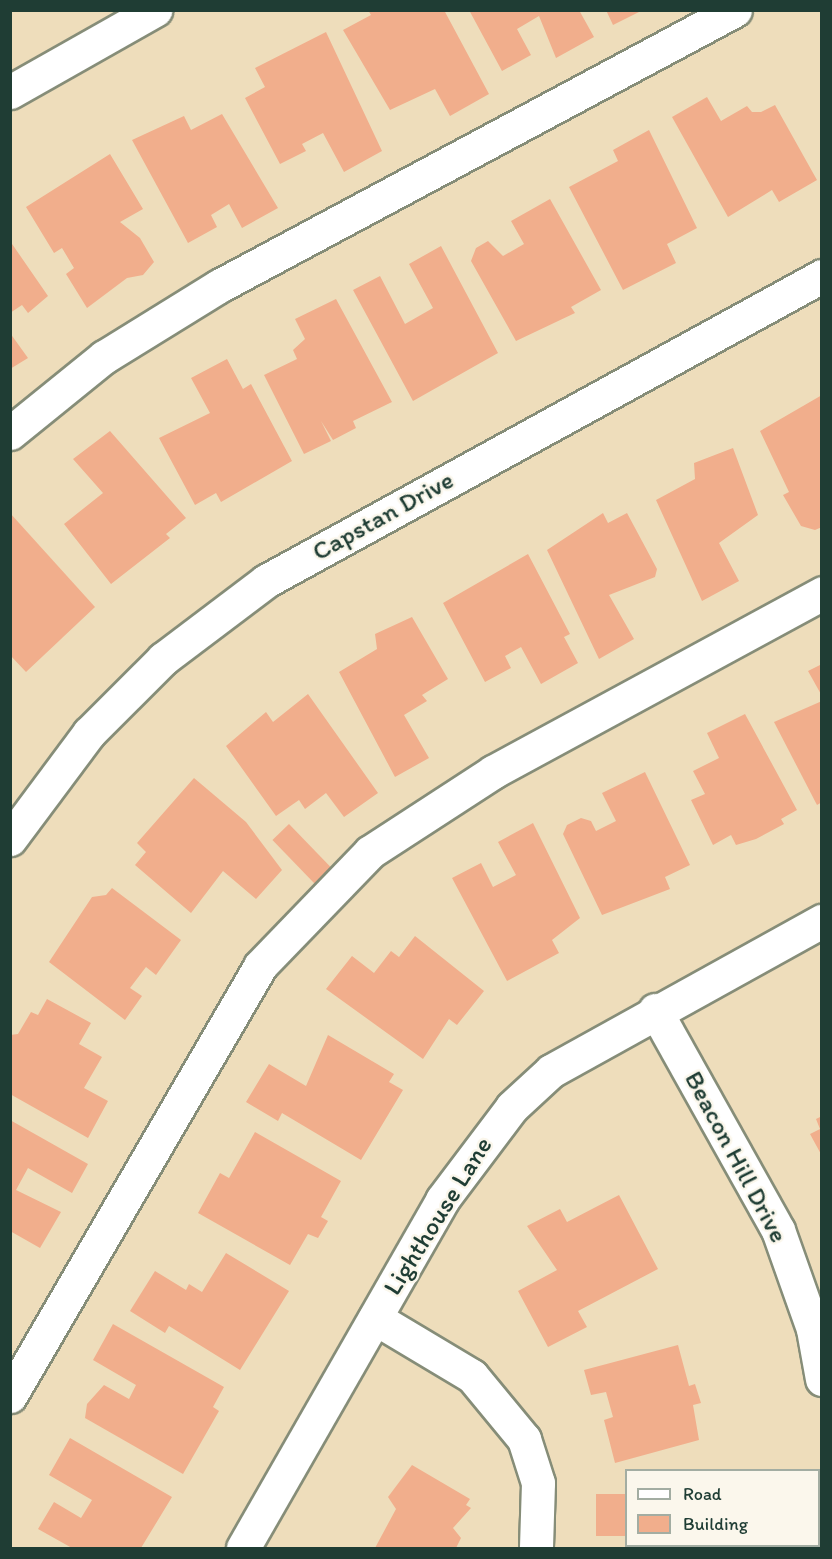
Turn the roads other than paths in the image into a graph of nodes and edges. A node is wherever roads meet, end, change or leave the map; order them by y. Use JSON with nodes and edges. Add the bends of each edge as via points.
{"nodes":[{"id":1,"x":156,"y":10,"type":"edge"},
{"id":2,"x":735,"y":10,"type":"edge"},
{"id":3,"x":10,"y":92,"type":"edge"},
{"id":4,"x":822,"y":276,"type":"edge"},
{"id":5,"x":10,"y":433,"type":"edge"},
{"id":6,"x":822,"y":592,"type":"edge"},
{"id":7,"x":10,"y":838,"type":"edge"},
{"id":8,"x":822,"y":921,"type":"edge"},
{"id":9,"x":655,"y":1010,"type":"junction"},
{"id":10,"x":375,"y":1318,"type":"junction"},
{"id":11,"x":822,"y":1379,"type":"edge"},
{"id":12,"x":10,"y":1396,"type":"edge"},
{"id":13,"x":243,"y":1548,"type":"edge"},
{"id":14,"x":536,"y":1548,"type":"edge"}],
"edges":[{"from":1,"to":3,"type":"street"},
{"from":2,"to":5,"type":"street","via":[[219,286],[104,357]]},
{"from":4,"to":7,"type":"street","name":"Capstan Drive","via":[[266,581],[163,659],[130,692],[36,798]]},
{"from":6,"to":12,"type":"street","via":[[493,772],[370,852],[260,966]]},
{"from":8,"to":9,"type":"street","name":"Lighthouse Lane"},
{"from":9,"to":10,"type":"street","name":"Lighthouse Lane","via":[[551,1071],[512,1107],[442,1200]]},
{"from":9,"to":11,"type":"street","name":"Beacon Hill Drive","via":[[778,1230],[813,1329]]},
{"from":10,"to":13,"type":"street","name":"Lighthouse Lane"},
{"from":10,"to":14,"type":"street","via":[[472,1376],[512,1423],[538,1483]]}]}
